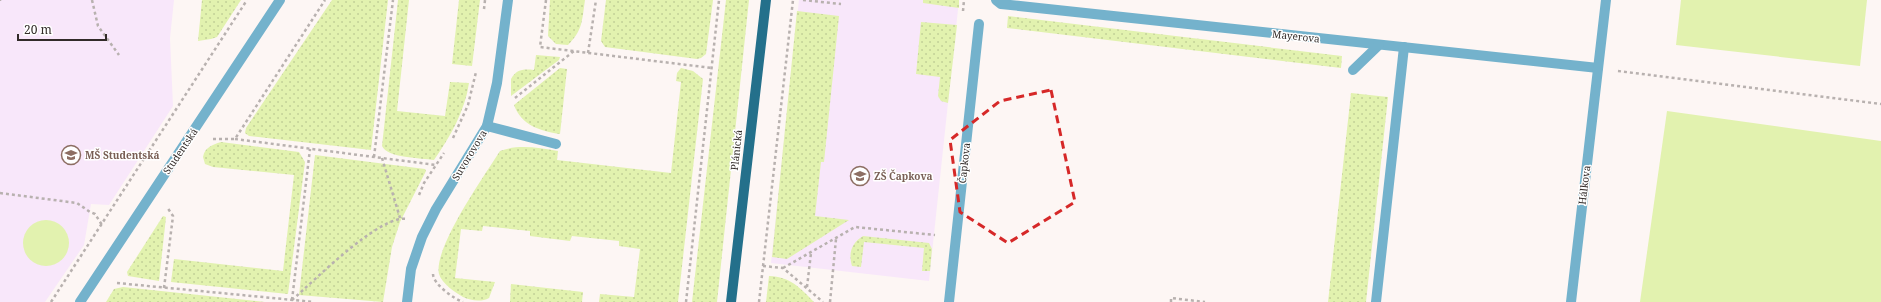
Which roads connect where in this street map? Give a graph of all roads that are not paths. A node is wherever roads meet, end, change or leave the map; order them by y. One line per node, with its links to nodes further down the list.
1 (280, 0): 13 (street, Studentská)
2 (508, 0): 11 (street, Suvorovova)
3 (766, 0): 15 (main road, Plánická)
4 (996, 0): 7 (street, Mayerova)
5 (1606, 0): 9 (street, Hálkova)
6 (979, 24): 16 (street, Čapkova)
7 (1379, 45): 8 (street, Mayerova); 10 (street)
8 (1404, 47): 9 (street, Mayerova); 17 (street)
9 (1598, 68): 18 (street, Hálkova)
10 (1353, 70)
11 (487, 126): 12 (street); 14 (street, Suvorovova)
12 (556, 144)
13 (80, 302)
14 (408, 302)
15 (731, 302)
16 (949, 302)
17 (1376, 302)
18 (1571, 302)

